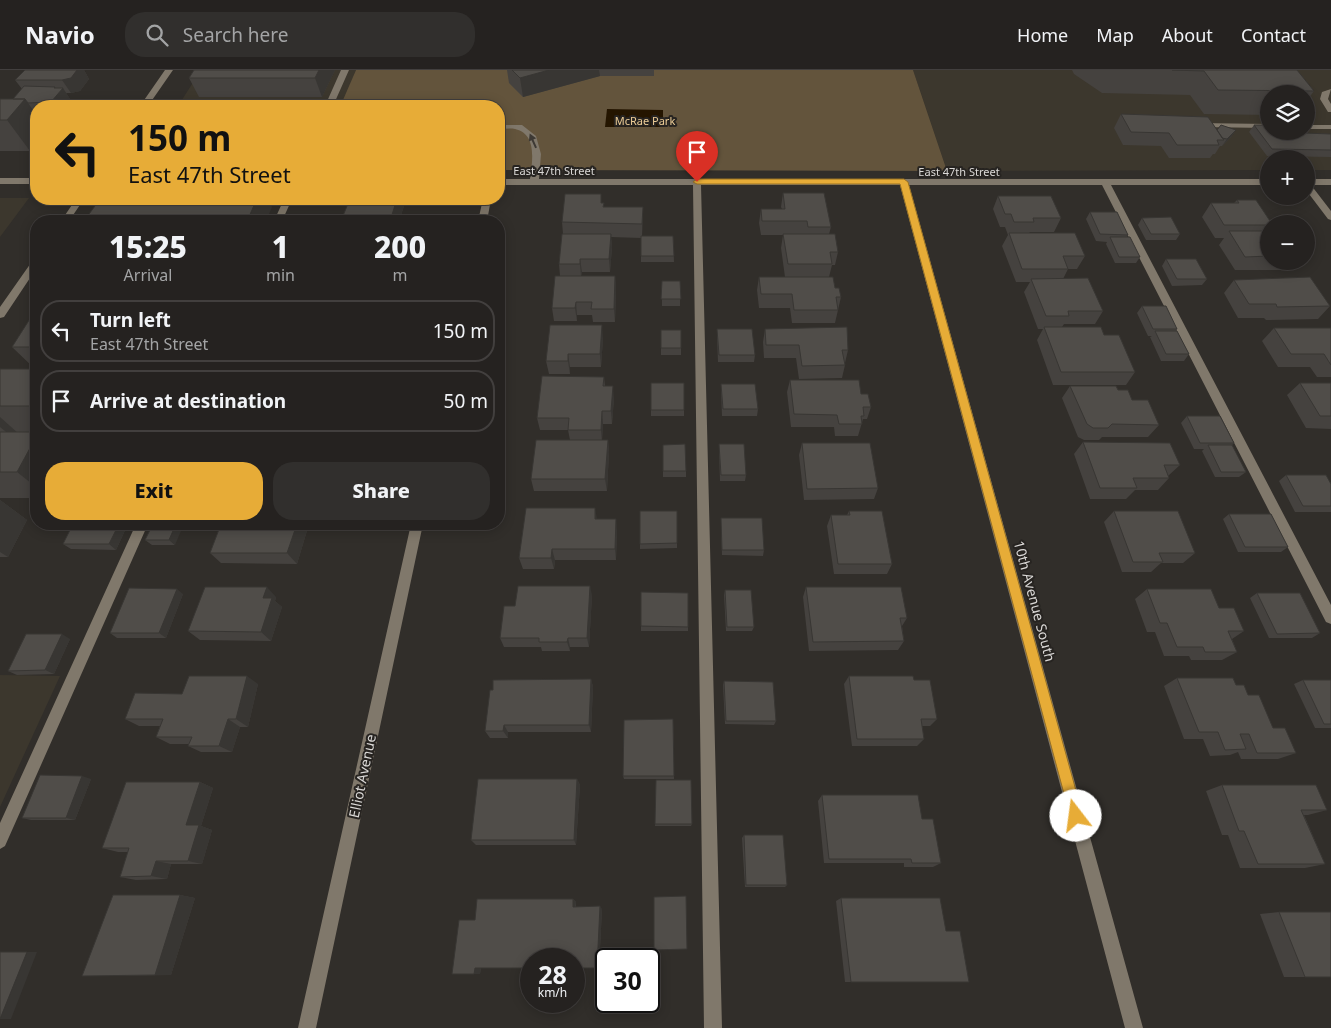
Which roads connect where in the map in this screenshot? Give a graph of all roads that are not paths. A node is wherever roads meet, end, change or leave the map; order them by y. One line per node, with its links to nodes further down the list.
1 (169, 70): 4 (street)
2 (345, 70): 5 (street)
3 (1331, 91): 6 (street)
4 (148, 100)
5 (332, 100)
6 (1331, 110)
7 (1190, 125): 8 (street)
8 (1260, 126)
9 (505, 127): 15 (street, one-way to 9)
10 (1315, 127): 11 (street)
11 (1331, 127)
12 (0, 181): 13 (street)
13 (30, 181)
14 (505, 182): 15 (street, East 47th Street)
15 (534, 182): 16 (street, East 47th Street)
16 (697, 182): 17 (street, East 47th Street); 31 (street)
17 (904, 182): 18 (street, East 47th Street); 32 (street, 10th Avenue South)
18 (1105, 182): 19 (street, East 47th Street); 28 (street)
19 (1260, 182)
20 (1331, 182): 21 (street)
21 (1315, 183)
22 (1315, 195): 23 (street)
23 (1331, 217)
24 (30, 271): 25 (street)
25 (0, 315)
26 (139, 530): 29 (street)
27 (415, 530): 30 (street, Elliot Avenue)
28 (1331, 618)
29 (0, 840)
30 (307, 1028)
31 (714, 1028)
32 (1134, 1028)

